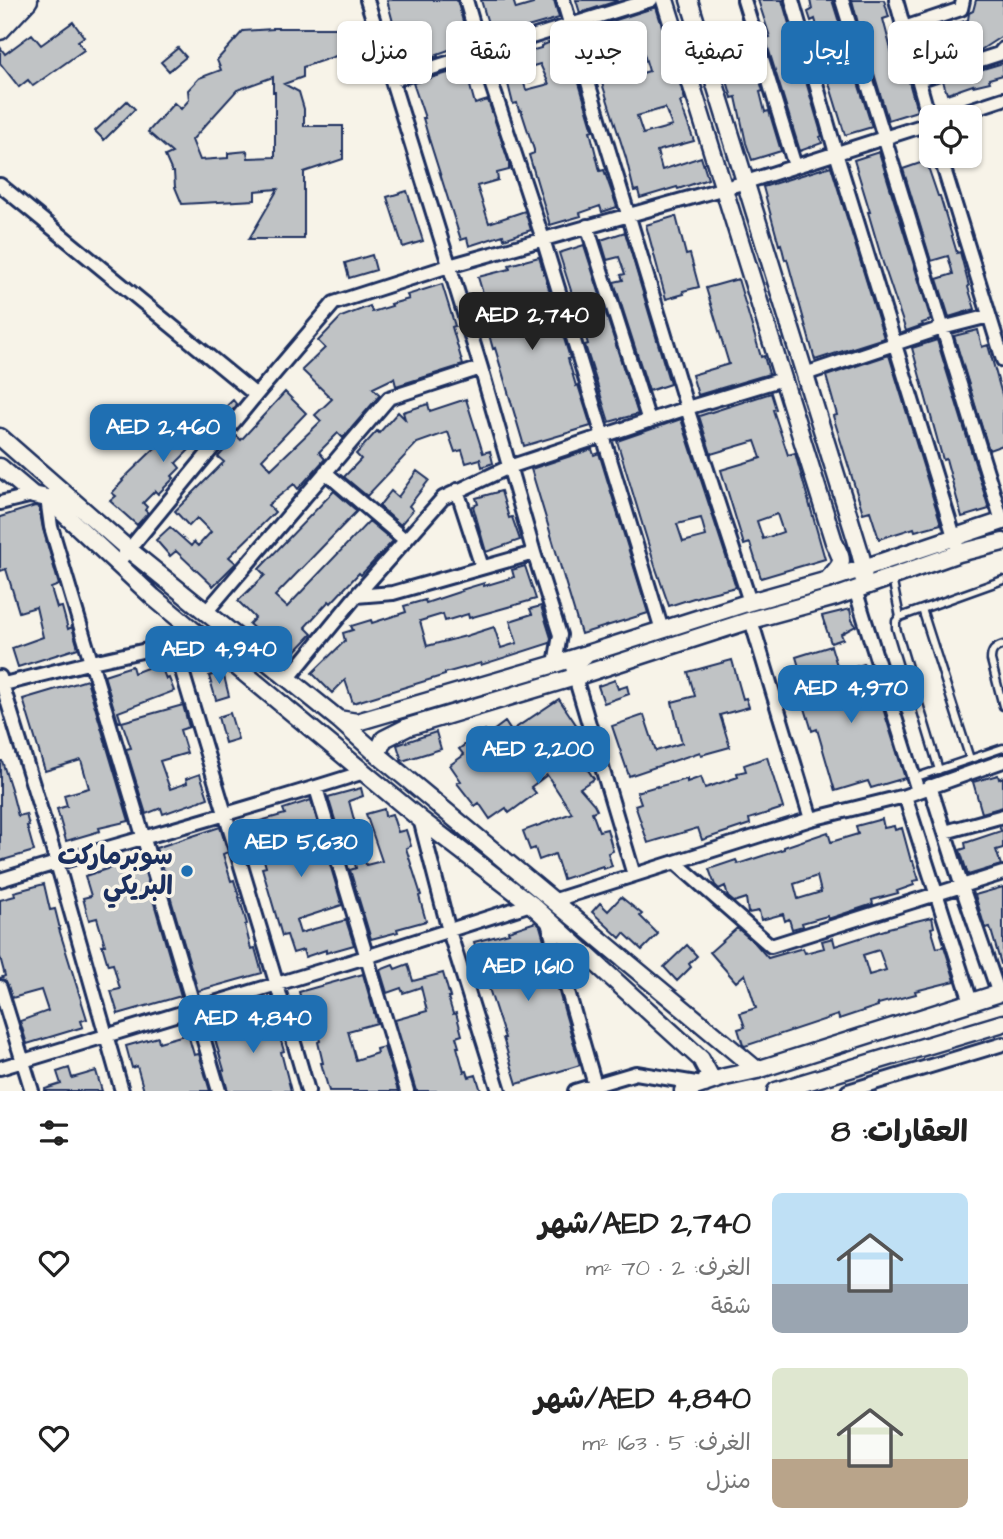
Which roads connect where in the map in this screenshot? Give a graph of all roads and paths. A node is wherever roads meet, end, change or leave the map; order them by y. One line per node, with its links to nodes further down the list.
1 (8, 0): 14 (highway)
2 (29, 0): 21 (main road)
3 (367, 0): 15 (street)
4 (466, 0): 16 (street)
5 (563, 0): 17 (street)
6 (651, 0): 18 (street)
7 (665, 0): 38 (street)
8 (689, 0): 36 (street)
9 (744, 0): 34 (street)
10 (792, 0): 33 (street)
11 (842, 0): 32 (street)
12 (896, 0): 19 (street)
13 (963, 0): 20 (street)
14 (0, 9)
15 (374, 21)
16 (472, 21)
17 (569, 21)
18 (580, 21)
19 (902, 21)
20 (925, 21)
21 (0, 30)
22 (1003, 50): 23 (street)
23 (983, 59)
24 (394, 84): 42 (street)
25 (492, 84): 41 (street)
26 (589, 84): 39 (street)
27 (919, 84): 29 (street)
28 (1003, 99): 30 (street)
29 (925, 105)
30 (982, 106)
31 (919, 127): 32 (street)
32 (884, 137): 33 (street); 45 (street)
33 (836, 153): 34 (street); 46 (street)
34 (795, 166): 36 (street)
35 (944, 168): 43 (street)
36 (747, 182): 38 (street); 49 (street)
37 (0, 185): 51 (street)
38 (723, 189): 39 (street); 44 (street)
39 (629, 215): 40 (street); 52 (street)
40 (587, 226): 41 (street); 53 (street)
41 (543, 239): 42 (street); 54 (street)
42 (449, 266): 48 (street); 51 (street)
43 (989, 316): 45 (street); 47 (street)
44 (766, 324): 49 (street); 50 (street)
45 (942, 328): 46 (street); 62 (street)
46 (896, 344): 49 (street); 67 (street)
47 (1003, 360)
48 (481, 368): 57 (street); 58 (street)
49 (805, 374): 63 (street)
50 (783, 380): 52 (street); 65 (street)
51 (256, 395): 68 (street)
52 (687, 408): 53 (street); 79 (street)
53 (649, 421): 54 (street)
54 (603, 436): 57 (street); 85 (street)
55 (0, 437): 68 (street)
56 (0, 467): 60 (street)
57 (509, 467): 59 (street); 69 (street)
58 (325, 472): 64 (street); 81 (street)
59 (457, 490): 64 (street); 71 (street)
60 (40, 496): 61 (street); 70 (street); 89 (street)
61 (0, 503)
62 (1002, 521): 67 (street)
63 (854, 535): 65 (street); 72 (street)
64 (405, 540): 77 (street)
65 (834, 542): 74 (street)
66 (1003, 542): 67 (street)
67 (957, 545): 72 (street); 73 (street)
68 (128, 549): 70 (street); 81 (street)
69 (534, 553): 71 (street); 90 (street)
70 (117, 564): 84 (street)
71 (482, 567): 77 (street)
72 (864, 568): 74 (street); 78 (street)
73 (892, 576): 76 (street); 82 (lane)
74 (828, 580): 79 (street)
75 (1003, 580): 80 (lane)
76 (855, 589): 78 (street); 104 (street)
77 (356, 596): 92 (street)
78 (835, 597): 83 (street)
79 (750, 602): 85 (street)
80 (922, 609): 82 (lane); 100 (lane)
81 (207, 611): 92 (street)
82 (900, 617): 102 (lane)
83 (751, 620): 91 (street); 111 (street)
84 (187, 626): 86 (street); 103 (street)
85 (662, 630): 88 (street)
86 (174, 644): 89 (street); 108 (street)
87 (1003, 645): 94 (lane)
88 (597, 650): 90 (street); 91 (street)
89 (92, 662): 93 (street); 113 (street)
90 (555, 664): 95 (street)
91 (575, 677): 97 (street); 117 (street)
92 (288, 679): 96 (street)
93 (1, 682): 115 (street)
94 (1003, 706)
95 (384, 713): 96 (street); 97 (street)
96 (338, 719): 99 (street)
97 (397, 733): 99 (street)
98 (1003, 748): 100 (lane)
99 (377, 754): 121 (street)
100 (970, 759): 102 (lane)
101 (1003, 761): 106 (street)
102 (939, 769): 104 (lane)
103 (364, 772): 105 (street); 110 (street)
104 (914, 778): 106 (street)
105 (316, 788): 108 (street); 125 (street)
106 (924, 789): 107 (street); 112 (street)
107 (905, 796): 111 (street); 120 (street)
108 (225, 816): 113 (street); 126 (street)
109 (1003, 816): 112 (street)
110 (420, 819): 122 (street); 124 (street)
111 (811, 819): 114 (street)
112 (945, 832): 119 (street)
113 (143, 838): 115 (street); 130 (street)
114 (675, 862): 117 (street); 120 (street)
115 (57, 863): 118 (street); 132 (street)
116 (1003, 873): 119 (street)
117 (634, 875): 121 (street)
118 (0, 880)
119 (962, 887): 120 (street); 128 (street)
120 (936, 894): 129 (street)
121 (552, 901): 133 (street)
122 (531, 904): 123 (street); 124 (street)
123 (547, 919): 135 (street); 140 (street)
124 (449, 931): 125 (street); 146 (street)
125 (366, 957): 126 (street); 145 (street)
126 (277, 984): 130 (street); 144 (street)
127 (0, 987): 136 (street)
128 (1001, 993): 129 (street)
129 (971, 1002): 138 (street)
130 (194, 1008): 132 (street); 143 (street)
131 (1003, 1023): 149 (street)
132 (105, 1036): 136 (street); 142 (street)
133 (721, 1041): 135 (street); 138 (street)
134 (1003, 1044): 150 (street)
135 (701, 1059): 139 (street)
136 (23, 1060): 137 (street); 141 (street)
137 (0, 1068)
138 (757, 1070): 139 (street)
139 (705, 1084): 140 (street); 148 (street)
140 (595, 1085): 147 (street)
141 (32, 1091)
142 (122, 1091)
143 (219, 1091)
144 (308, 1091)
145 (407, 1091)
146 (499, 1091)
147 (575, 1091)
148 (683, 1091)
149 (776, 1091)
150 (848, 1091)

